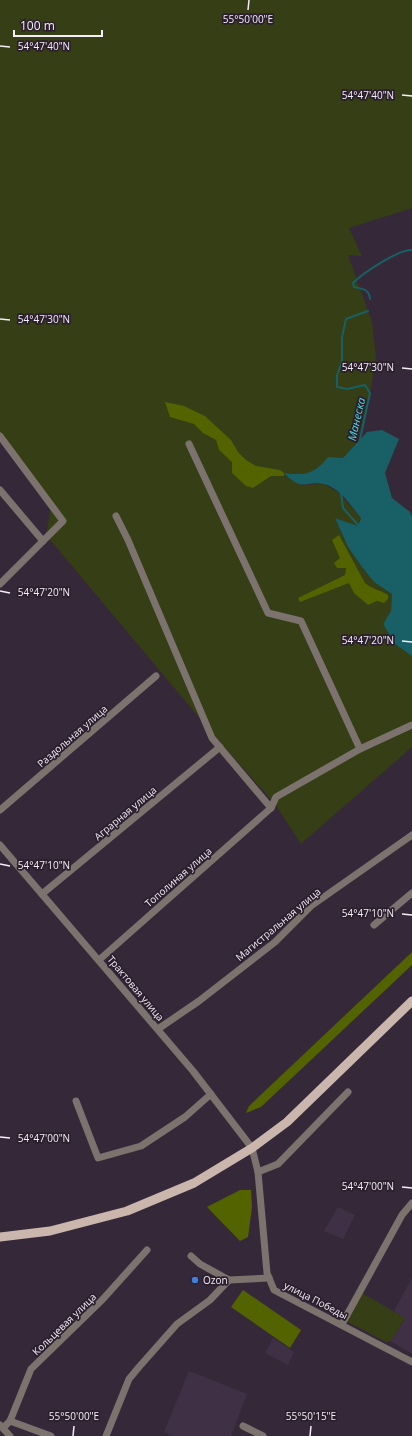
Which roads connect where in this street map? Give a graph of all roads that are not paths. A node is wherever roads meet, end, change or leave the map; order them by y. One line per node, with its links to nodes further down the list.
1 (0, 436): 5 (street)
2 (189, 444): 10 (street)
3 (0, 490): 5 (street)
4 (116, 516): 9 (street)
5 (43, 540): 6 (street)
6 (0, 584)
7 (156, 676): 12 (street, Раздольная улица)
8 (412, 725): 10 (street, Тополиная улица)
9 (220, 747): 11 (street); 16 (street, Аграрная улица)
10 (360, 749): 11 (street, Тополиная улица)
11 (271, 808): 18 (street, Тополиная улица)
12 (0, 810)
13 (412, 835): 20 (street, Магистральная улица)
14 (0, 845): 16 (street, Трактовая улица)
15 (412, 893): 17 (street)
16 (42, 894): 18 (street, Трактовая улица)
17 (374, 925)
18 (98, 960): 20 (street, Трактовая улица)
19 (412, 1000): 24 (main road)
20 (158, 1029): 22 (street, Трактовая улица)
21 (348, 1092): 25 (street)
22 (211, 1094): 23 (street); 24 (street, Трактовая улица)
23 (76, 1101)
24 (252, 1148): 25 (street, улица Победы); 27 (main road)
25 (258, 1172): 30 (street, улица Победы)
26 (412, 1203): 32 (street)
27 (0, 1237)
28 (147, 1250): 34 (street, Кольцевая улица)
29 (191, 1256): 31 (street)
30 (269, 1278): 31 (street); 32 (street, улица Победы)
31 (229, 1280): 39 (street)
32 (342, 1324): 33 (street, улица Победы)
33 (412, 1362)
34 (10, 1421): 36 (street); 38 (street)
35 (243, 1426): 40 (street)
36 (2, 1427): 37 (street)
37 (10, 1436)
38 (51, 1436)
39 (106, 1436)
40 (263, 1436)

